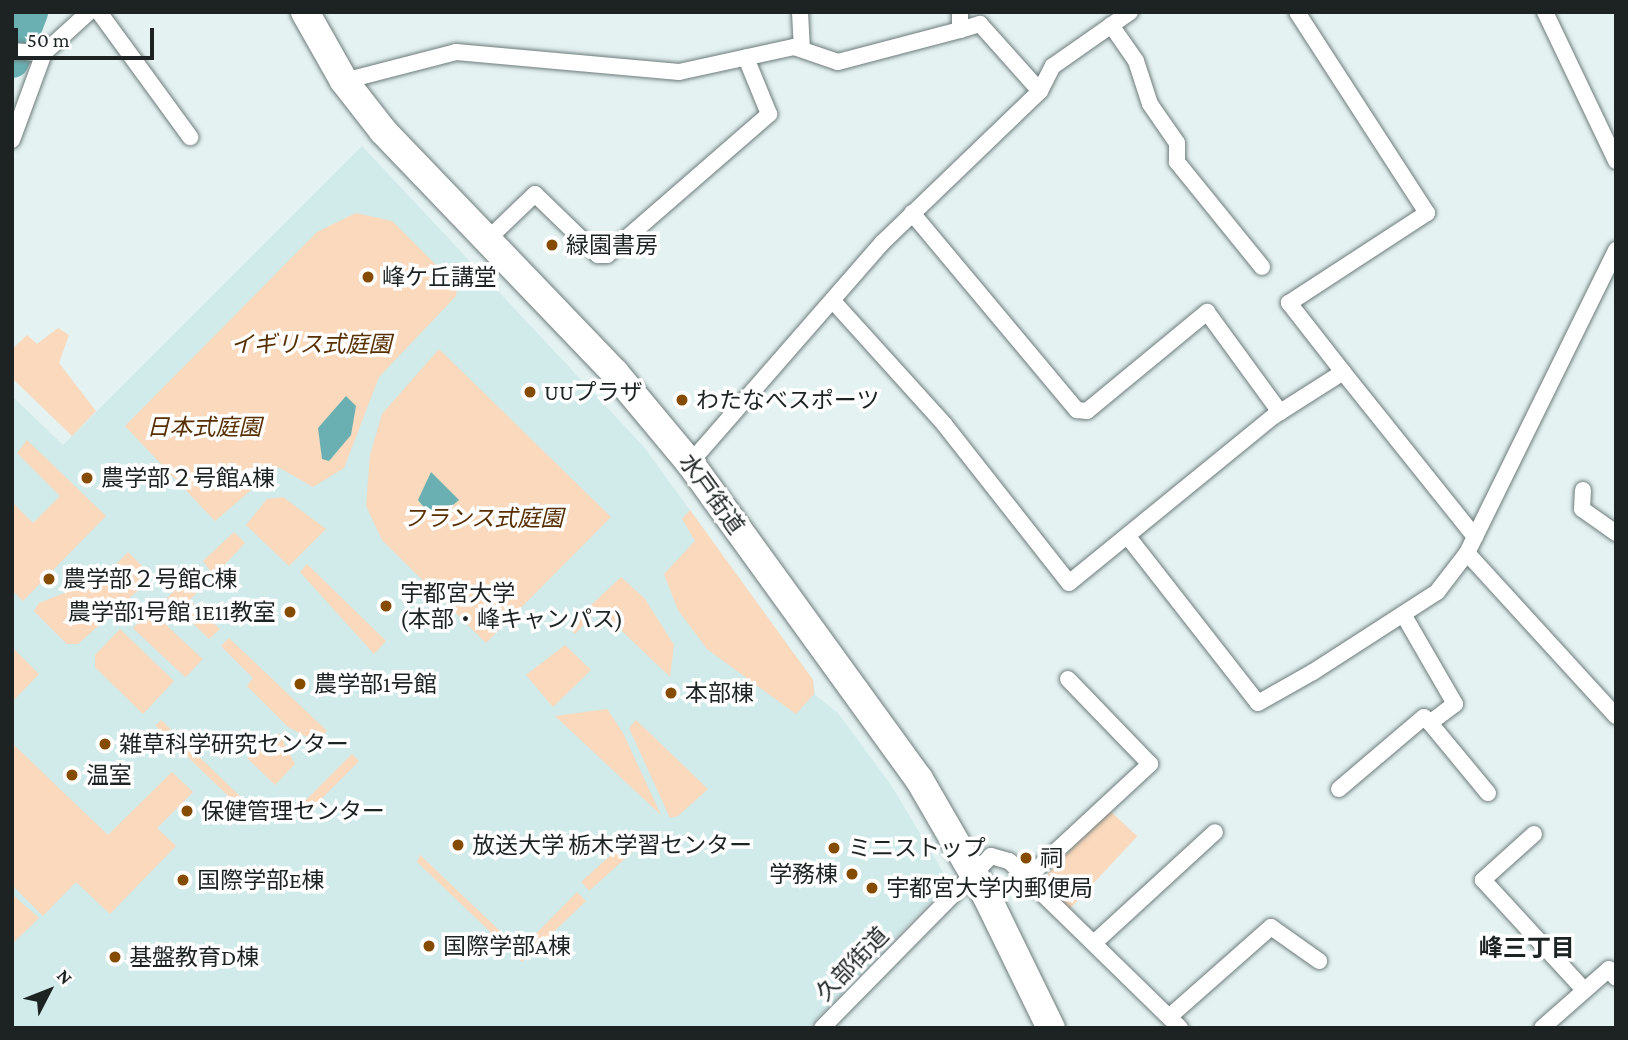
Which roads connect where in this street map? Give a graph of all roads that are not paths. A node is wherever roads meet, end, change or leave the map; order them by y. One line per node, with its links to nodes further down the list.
1 (89, 12): 9 (street)
2 (99, 12): 18 (street)
3 (305, 12): 16 (highway, 水戸街道)
4 (800, 12): 12 (street)
5 (960, 12): 11 (street)
6 (1130, 12): 10 (street)
7 (1297, 12): 26 (street)
8 (1545, 12): 20 (street)
9 (77, 20): 14 (street)
10 (1111, 25): 17 (street); 24 (street)
11 (960, 30): 12 (street); 17 (street)
12 (802, 49): 15 (street)
13 (12, 51): 14 (street)
14 (44, 53): 19 (street)
15 (746, 58): 16 (street); 22 (street)
16 (344, 81): 22 (highway, 水戸街道)
17 (1040, 90): 21 (street)
18 (190, 137)
19 (12, 140)
20 (1616, 161)
21 (912, 213): 25 (street); 27 (street)
22 (488, 239): 28 (highway, 水戸街道)
23 (1616, 250): 31 (street)
24 (1262, 267)
25 (832, 300): 28 (street); 32 (street)
26 (1343, 372): 27 (street); 31 (street)
27 (1280, 412): 32 (street)
28 (690, 463): 42 (highway, 水戸街道)
29 (1583, 490): 30 (street)
30 (1616, 533)
31 (1475, 537): 33 (street)
32 (1129, 538): 34 (street)
33 (1467, 553): 34 (street); 36 (street)
34 (1403, 614): 37 (street)
35 (1068, 679): 43 (street)
36 (1616, 716)
37 (1430, 723): 38 (street); 39 (street)
38 (1339, 789)
39 (1488, 793)
40 (1215, 832): 44 (street)
41 (1534, 834): 47 (street)
42 (973, 870): 43 (street); 49 (street, 久部街道); 50 (highway, 水戸街道)
43 (1027, 878): 44 (street)
44 (1094, 943): 48 (street)
45 (1319, 961): 48 (street)
46 (1616, 978): 47 (street)
47 (1584, 990): 51 (street)
48 (1175, 1022)
49 (822, 1028)
50 (1051, 1028)
51 (1542, 1028)

